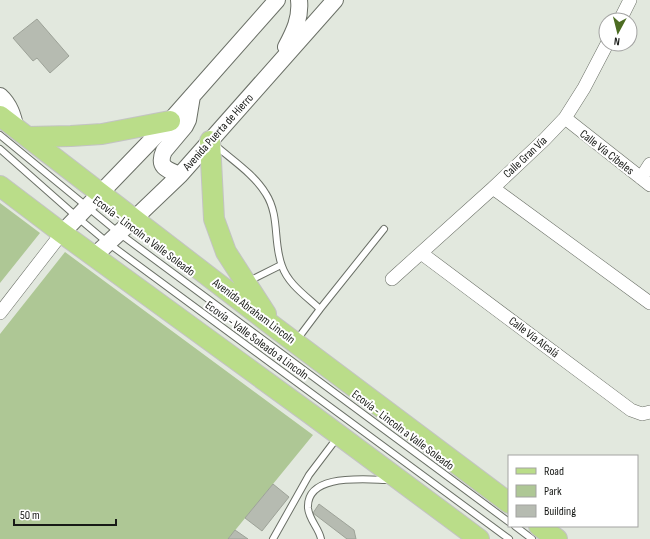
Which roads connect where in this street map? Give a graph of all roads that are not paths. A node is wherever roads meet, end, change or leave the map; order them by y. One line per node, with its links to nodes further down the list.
1 (277, 0): 9 (street)
2 (299, 0): 7 (street)
3 (335, 0): 7 (street, Avenida Puerta de Hierro)
4 (630, 0): 5 (street)
5 (624, 12)
6 (603, 52): 11 (street, Calle Gran Vía)
7 (272, 71): 14 (street, Avenida Puerta de Hierro)
8 (0, 96): 13 (street)
9 (192, 96): 12 (street); 17 (street)
10 (0, 116): 13 (main road, Avenida Abraham Lincoln)
11 (565, 118): 18 (street, Calle Vía Cibeles); 20 (street, Calle Gran Vía)
12 (170, 121): 13 (main road); 21 (street)
13 (15, 133): 21 (main road, Avenida Abraham Lincoln); 21 (lane, Ecovía - Lincoln a Valle Soleado)
14 (210, 141): 17 (street, Avenida Puerta de Hierro); 27 (lane); 29 (main road)
15 (0, 149): 21 (lane, Ecovía - Valle Soleado a Lincoln)
16 (650, 164): 18 (street)
17 (180, 175): 22 (street, Avenida Puerta de Hierro)
18 (645, 182)
19 (0, 186): 24 (main road)
20 (493, 188): 26 (street, Calle Gran Vía); 30 (street)
21 (88, 206): 22 (main road, Avenida Abraham Lincoln); 24 (street); 25 (lane, Ecovía - Lincoln a Valle Soleado); 25 (lane, Ecovía - Valle Soleado a Lincoln)
22 (134, 220): 25 (street, Avenida Puerta de Hierro); 33 (main road, Avenida Abraham Lincoln)
23 (384, 229): 31 (lane)
24 (62, 234): 25 (main road); 32 (street)
25 (107, 244): 36 (main road); 39 (lane, Ecovía - Lincoln a Valle Soleado); 45 (lane, Ecovía - Valle Soleado a Lincoln)
26 (421, 253): 28 (street, Calle Gran Vía); 35 (street, Calle Vía Alcalá)
27 (281, 265): 29 (lane); 31 (lane)
28 (392, 279)
29 (246, 283): 33 (main road)
30 (650, 303)
31 (320, 309): 34 (lane)
32 (0, 313)
33 (273, 326): 34 (main road, Avenida Abraham Lincoln)
34 (295, 342): 38 (main road, Avenida Abraham Lincoln)
35 (650, 412)
36 (339, 435): 37 (main road); 42 (lane)
37 (400, 480): 43 (lane); 44 (main road)
38 (508, 502)
39 (508, 521)
40 (516, 527): 46 (lane)
41 (540, 527): 47 (main road)
42 (274, 538)
43 (320, 539)
44 (479, 539)
45 (509, 539)
46 (532, 539)
47 (557, 539)

